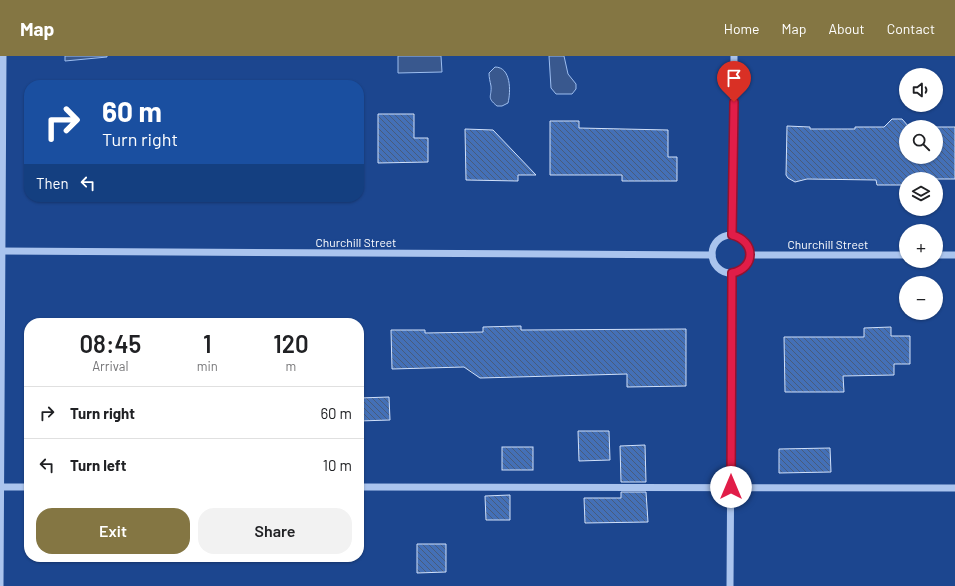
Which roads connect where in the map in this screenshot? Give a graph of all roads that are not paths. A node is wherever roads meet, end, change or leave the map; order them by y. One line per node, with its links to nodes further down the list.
1 (3, 56): 4 (street)
2 (734, 56): 3 (street)
3 (732, 235): 5 (street); 6 (street)
4 (1, 251): 5 (street, Churchill Street); 11 (street)
5 (712, 255): 10 (street)
6 (750, 255): 7 (street, Churchill Street); 10 (street)
7 (899, 255)
8 (943, 255): 9 (street)
9 (955, 255)
10 (732, 273): 14 (street)
11 (1, 487): 12 (street); 16 (street)
12 (24, 487)
13 (364, 487): 14 (street)
14 (731, 487): 15 (street); 17 (street)
15 (955, 488)
16 (0, 586)
17 (730, 586)

